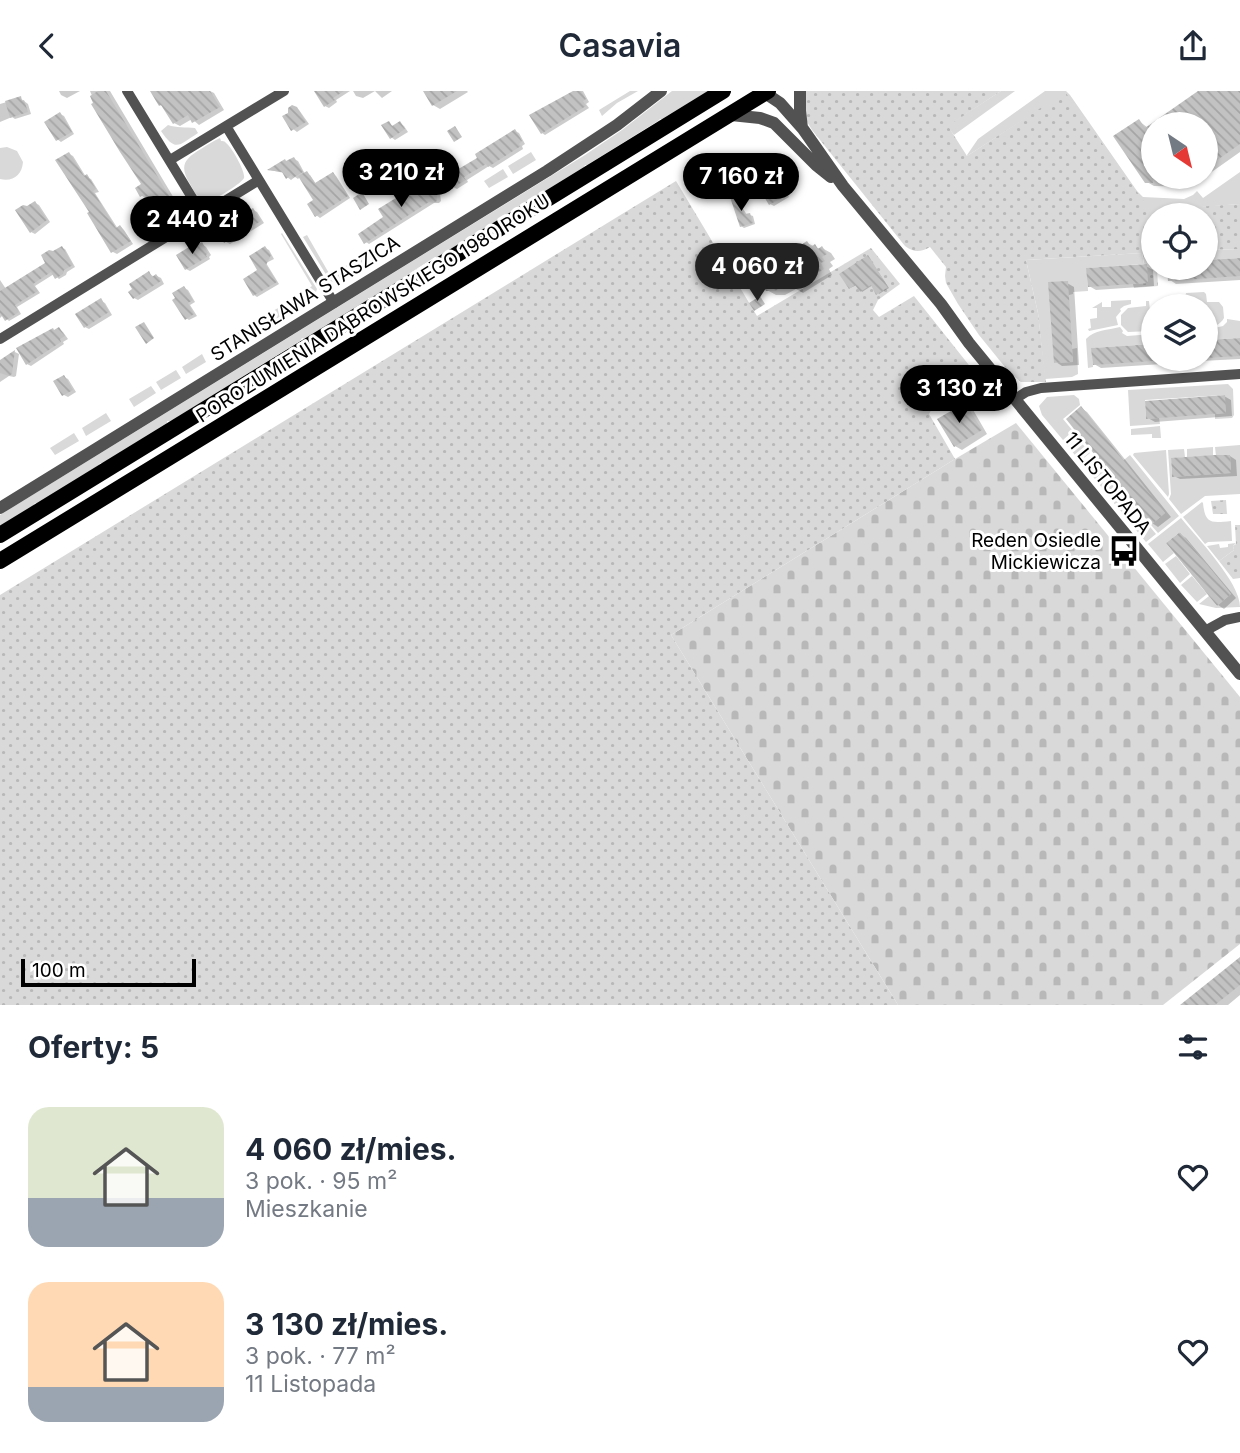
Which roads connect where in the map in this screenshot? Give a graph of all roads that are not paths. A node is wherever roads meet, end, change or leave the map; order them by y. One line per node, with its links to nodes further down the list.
1 (127, 91): 11 (street)
2 (284, 91): 9 (street)
3 (662, 91): 15 (street, STANISŁAWA STASZICA)
4 (723, 91): 20 (main road, POROZUMIENIA DĄBROWSKIEGO 1980 ROKU)
5 (766, 91): 7 (main road, POROZUMIENIA DĄBROWSKIEGO 1980 ROKU); 8 (street); 10 (street, 11 LISTOPADA)
6 (800, 91): 10 (street)
7 (731, 115): 8 (street); 21 (main road, POROZUMIENIA DĄBROWSKIEGO 1980 ROKU)
8 (774, 123): 13 (street, 11 LISTOPADA)
9 (226, 126): 11 (street); 12 (street)
10 (803, 129): 13 (street, 11 LISTOPADA)
11 (170, 160): 14 (street)
12 (259, 180): 14 (street); 15 (street)
13 (843, 186): 18 (street, 11 LISTOPADA)
14 (202, 215): 16 (street)
15 (334, 303): 19 (street, STANISŁAWA STASZICA)
16 (0, 339)
17 (1240, 374): 18 (street)
18 (1015, 399): 23 (street, 11 LISTOPADA)
19 (0, 508)
20 (0, 535)
21 (0, 561)
22 (1240, 617): 23 (street)
23 (1205, 631): 24 (street, 11 LISTOPADA)
24 (1240, 674)

